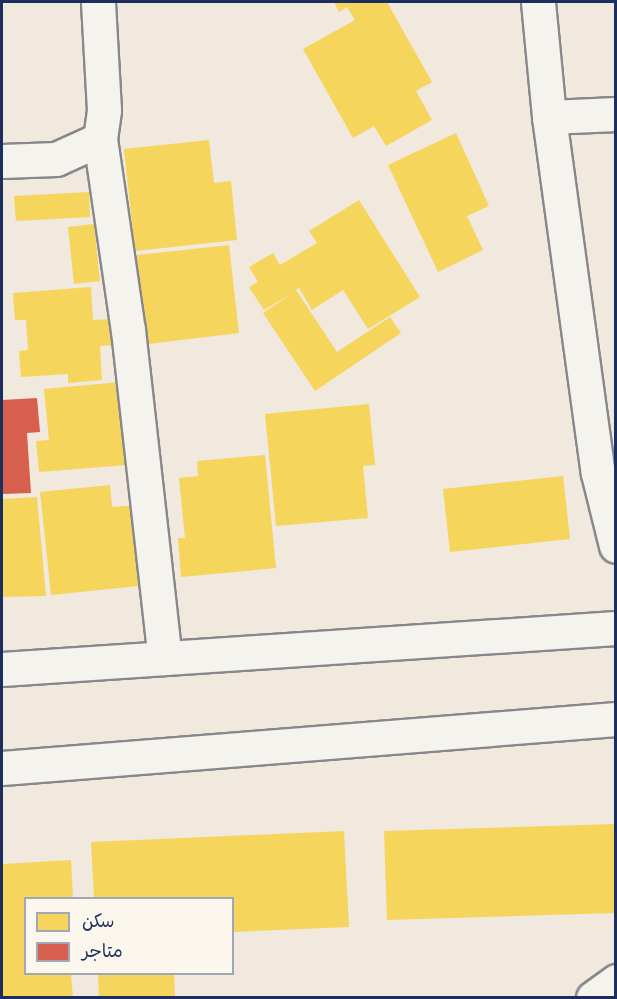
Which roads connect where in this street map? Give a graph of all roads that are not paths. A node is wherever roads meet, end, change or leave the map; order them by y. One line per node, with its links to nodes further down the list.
1 (98, 2): 5 (main road)
2 (538, 2): 4 (main road)
3 (615, 114): 4 (main road)
4 (549, 117): 7 (main road)
5 (100, 138): 6 (main road); 9 (main road)
6 (2, 161)
7 (615, 546)
8 (615, 628): 9 (main road)
9 (165, 658): 10 (main road)
10 (2, 669)
11 (615, 719): 12 (main road)
12 (2, 768)
13 (615, 981): 14 (main road)
14 (594, 998)

